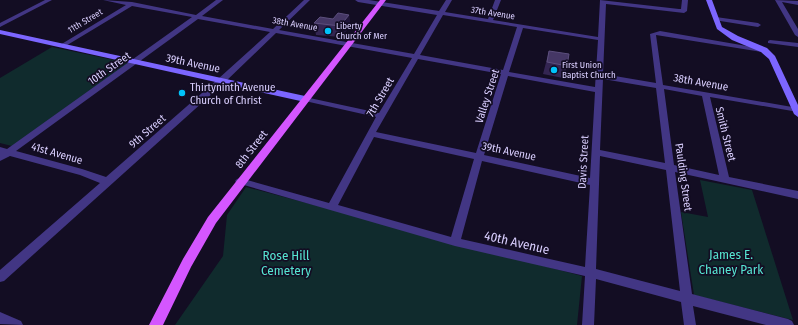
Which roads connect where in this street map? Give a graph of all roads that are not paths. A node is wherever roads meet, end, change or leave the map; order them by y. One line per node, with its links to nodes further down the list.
1 (49, 0): 20 (street)
2 (106, 0): 15 (street, 38th Avenue)
3 (138, 0): 15 (street, 11th Street)
4 (220, 0): 17 (street, 10th Street)
5 (307, 0): 23 (street, 9th Street)
6 (358, 0): 13 (street, 37th Avenue)
7 (449, 0): 16 (street, 7th Street)
8 (498, 0): 19 (street)
9 (685, 0): 12 (street)
10 (709, 0): 18 (street)
11 (778, 0): 14 (street); 25 (street)
12 (603, 1): 26 (street, Davis Street)
13 (382, 2): 16 (street, 37th Avenue); 28 (main road, 8th Street)
14 (798, 2)
15 (131, 5): 17 (street, 38th Avenue); 30 (street, 11th Street)
16 (441, 14): 19 (street, 37th Avenue); 32 (street, 7th Street)
17 (197, 17): 23 (street, 38th Avenue); 33 (street, 10th Street)
18 (716, 19): 21 (street); 31 (street)
19 (490, 22): 22 (street, 37th Avenue)
20 (0, 25)
21 (758, 25)
22 (520, 26): 26 (street, 37th Avenue); 34 (street, Valley Street)
23 (274, 31): 28 (street, 38th Avenue); 36 (street, 9th Street)
24 (0, 32): 30 (street, 39th Avenue)
25 (798, 35)
26 (601, 40): 35 (street, Davis Street)
27 (770, 42): 29 (street)
28 (349, 44): 32 (street, 38th Avenue); 40 (main road, 8th Street)
29 (798, 45)
30 (62, 46): 33 (street, 39th Avenue)
31 (764, 50): 37 (street, Paulding Street); 41 (street)
32 (416, 56): 34 (street, 38th Avenue); 42 (street, 7th Street)
33 (136, 62): 36 (street, 39th Avenue); 44 (street, 10th Street)
34 (506, 73): 38 (street, 38th Avenue); 46 (street, Valley Street)
35 (600, 76): 37 (street, 38th Avenue); 38 (street, Davis Street)
36 (221, 81): 40 (street, 39th Avenue); 50 (street, 9th Street)
37 (659, 86): 39 (street, 38th Avenue); 48 (street, Paulding Street)
38 (598, 90): 45 (street, Davis Street)
39 (704, 94): 41 (street, 38th Avenue); 49 (street, Smith Street)
40 (305, 100): 42 (street, 39th Avenue); 51 (main road, 8th Street)
41 (797, 111)
42 (381, 116): 43 (street, 7th Street)
43 (372, 134): 46 (street, 39th Avenue); 54 (street, 7th Street)
44 (4, 151): 47 (street, 10th Street); 50 (street, 41st Avenue)
45 (596, 152): 48 (street); 52 (street, Davis Street)
46 (479, 157): 52 (street, 39th Avenue); 55 (street, Valley Street)
47 (0, 158)
48 (671, 168): 49 (street); 58 (street, Paulding Street)
49 (725, 180): 53 (street)
50 (106, 181): 57 (street, 9th Street)
51 (240, 181): 54 (street, 40th Avenue); 61 (main road, 8th Street)
52 (594, 182): 56 (street, Davis Street)
53 (798, 195)
54 (332, 207): 55 (street, 40th Avenue)
55 (455, 242): 56 (street, 40th Avenue)
56 (591, 273): 58 (street, 40th Avenue); 62 (street, Davis Street)
57 (0, 277)
58 (687, 299): 63 (street, Paulding Street); 64 (street, 40th Avenue)
59 (0, 318): 60 (street)
60 (17, 325)
61 (156, 325)
62 (588, 325)
63 (690, 325)
64 (788, 325)

